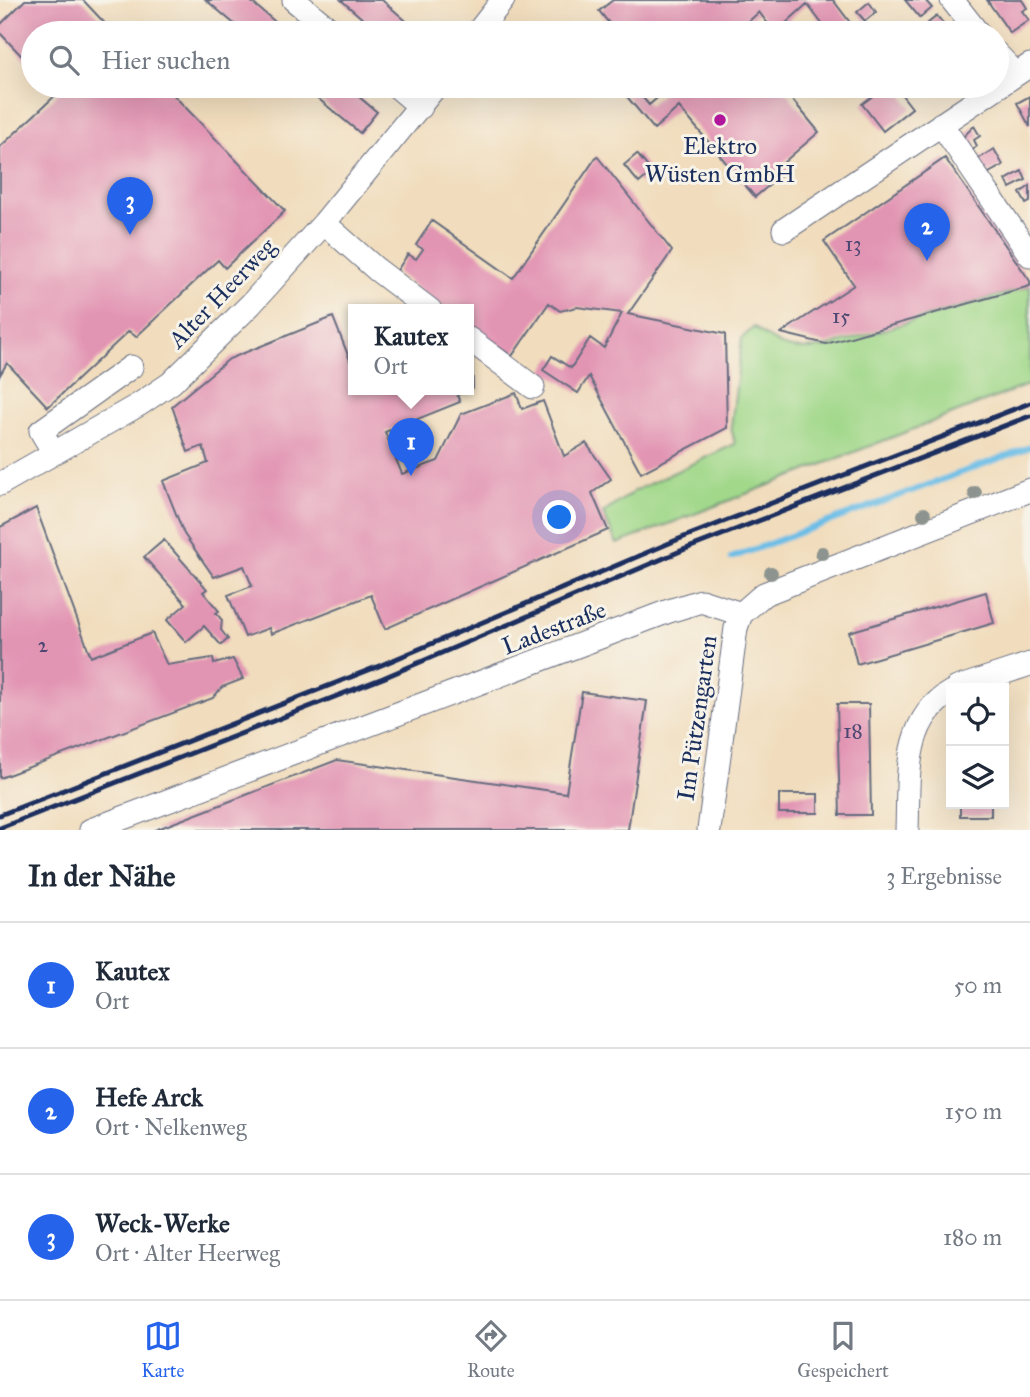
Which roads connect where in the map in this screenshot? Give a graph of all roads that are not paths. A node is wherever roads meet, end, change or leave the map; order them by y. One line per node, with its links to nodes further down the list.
1 (295, 0): 4 (street)
2 (503, 0): 5 (street)
3 (952, 0): 6 (street)
4 (320, 21)
5 (486, 21)
6 (969, 21)
7 (410, 98): 10 (street)
8 (427, 98): 10 (street, Alter Heerweg)
9 (980, 98): 11 (street)
10 (421, 107): 12 (street, Alter Heerweg)
11 (941, 124): 13 (street); 14 (street)
12 (324, 223): 15 (street); 19 (street, Alter Heerweg)
13 (785, 230)
14 (1030, 255)
15 (422, 304)
16 (474, 343): 18 (street)
17 (131, 368): 19 (street)
18 (533, 387)
19 (54, 453): 20 (street, Alter Heerweg)
20 (0, 484)
21 (1030, 490): 22 (street)
22 (741, 614): 26 (street, Ladestraße); 27 (street, Im Pützengarten)
23 (1030, 664): 24 (street)
24 (972, 683)
25 (946, 695): 28 (street)
26 (91, 830)
27 (709, 830)
28 (907, 830)

